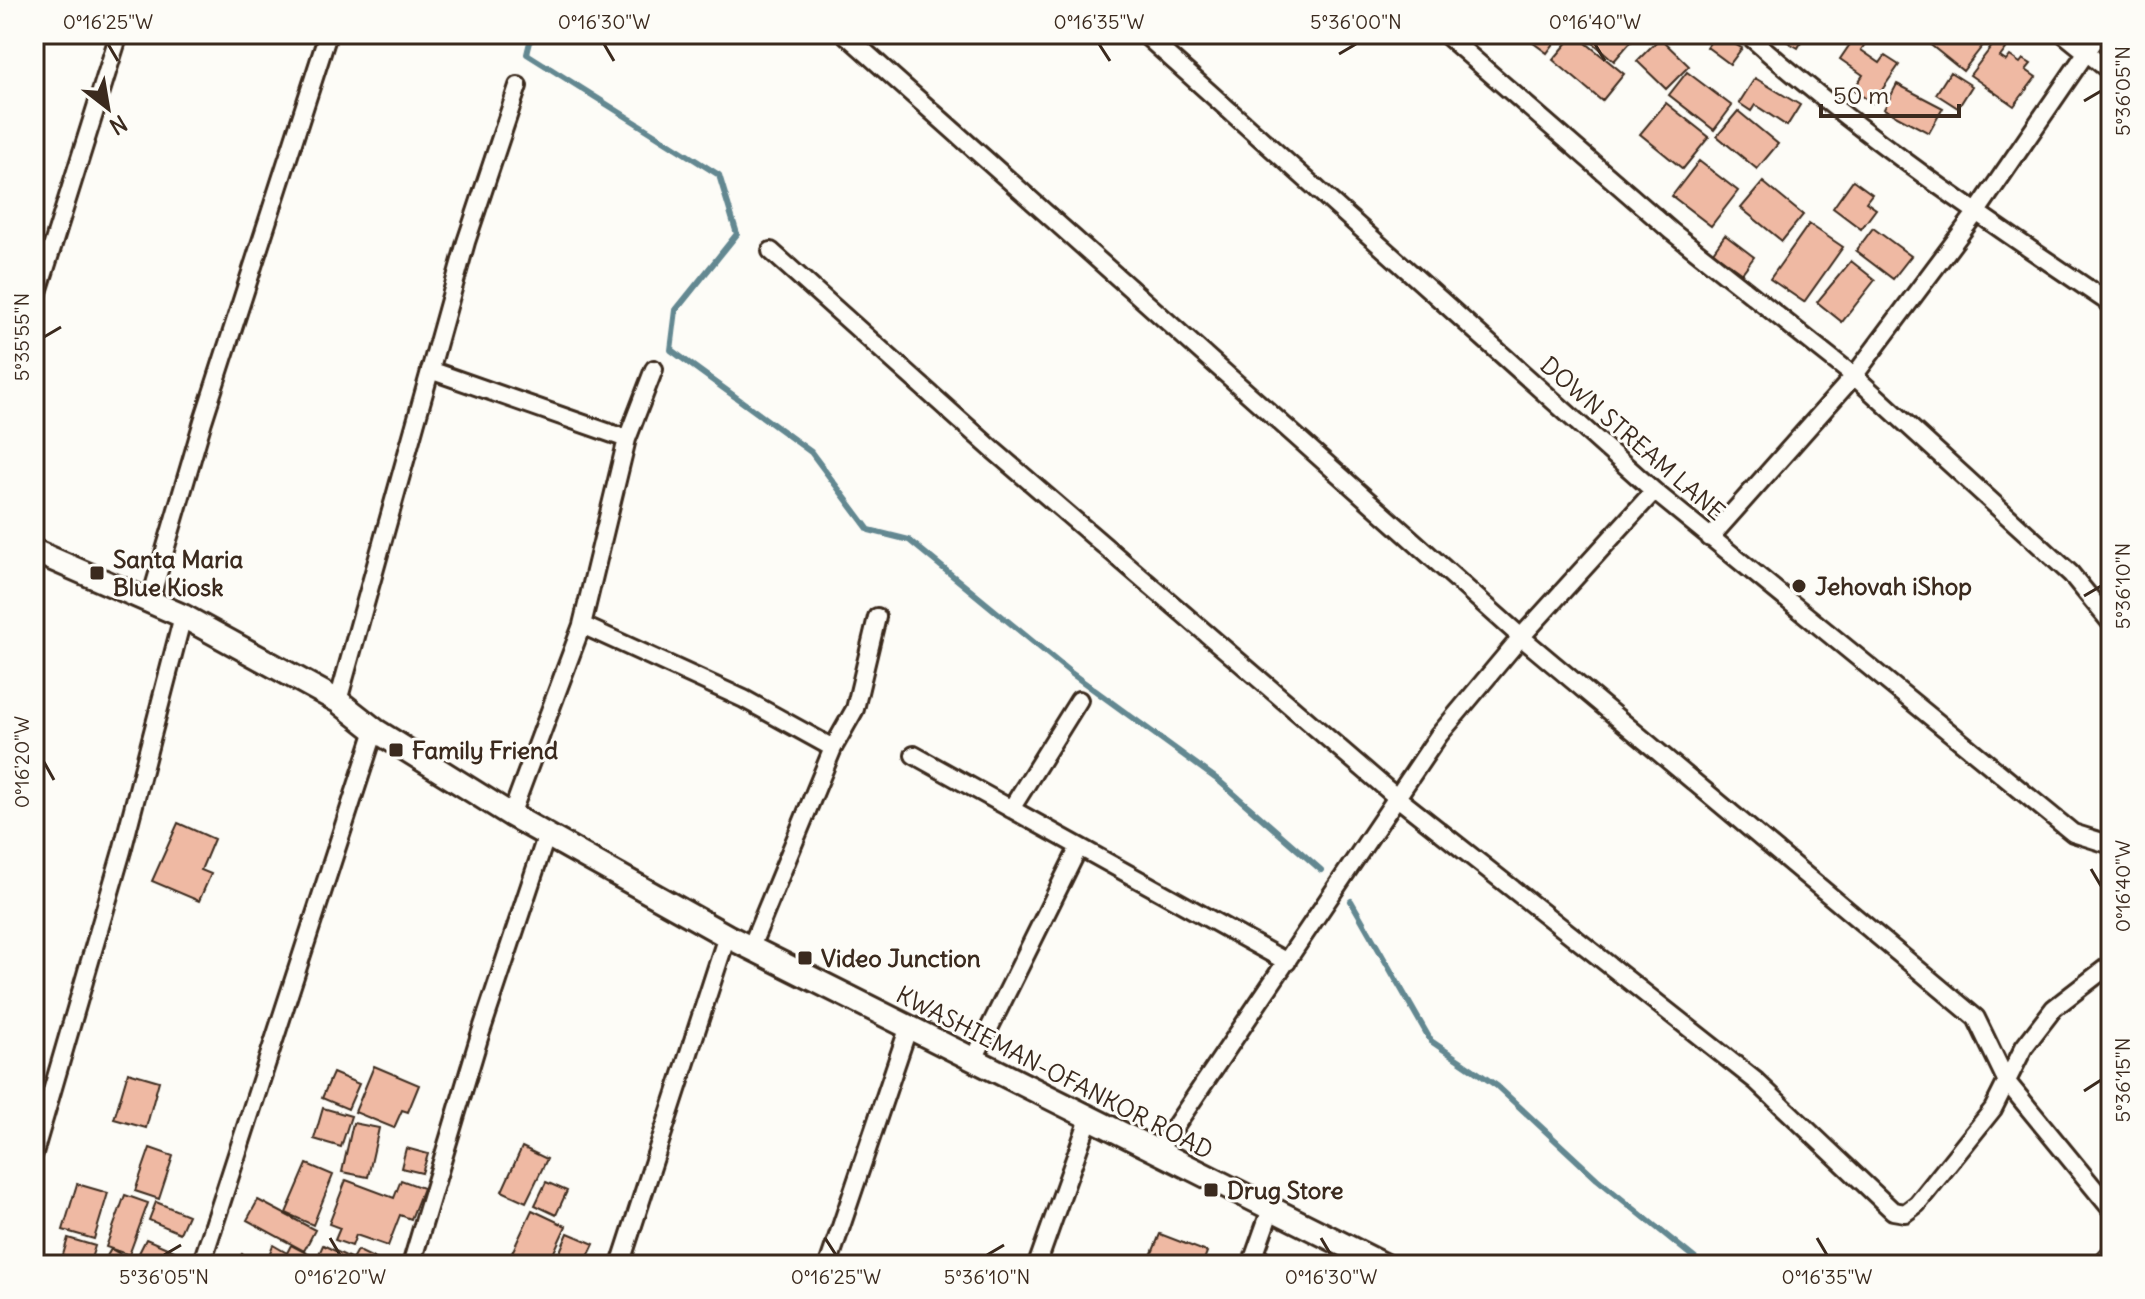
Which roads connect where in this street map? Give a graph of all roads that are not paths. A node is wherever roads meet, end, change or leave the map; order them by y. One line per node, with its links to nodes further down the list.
1 (119, 34): 15 (street)
2 (328, 34): 23 (street)
3 (845, 34): 28 (street)
4 (1144, 34): 20 (street, DOWN STREAM LANE)
5 (1445, 34): 18 (street)
6 (1747, 34): 12 (street)
7 (2064, 34): 9 (street)
8 (2099, 34): 9 (street)
9 (2085, 53): 10 (street); 12 (street)
10 (2111, 72)
11 (518, 86): 17 (street)
12 (1976, 213): 14 (street); 18 (street)
13 (771, 251): 34 (street)
14 (2111, 304)
15 (34, 305)
16 (654, 369): 19 (street)
17 (430, 370): 19 (street); 30 (street)
18 (1854, 376): 21 (street); 26 (street)
19 (627, 439): 27 (street)
20 (1654, 491): 21 (street, DOWN STREAM LANE); 28 (street)
21 (1710, 538): 38 (street, DOWN STREAM LANE)
22 (34, 551): 23 (main road, KWASHIEMAN-OFANKOR ROAD)
23 (150, 601): 24 (main road, KWASHIEMAN-OFANKOR ROAD)
24 (183, 616): 30 (main road, KWASHIEMAN-OFANKOR ROAD); 48 (street)
25 (877, 617): 32 (street)
26 (2111, 623)
27 (582, 625): 32 (street); 36 (street)
28 (1521, 637): 34 (street); 46 (street)
29 (1079, 700): 35 (street)
30 (338, 701): 31 (main road, KWASHIEMAN-OFANKOR ROAD)
31 (375, 730): 36 (main road, KWASHIEMAN-OFANKOR ROAD); 53 (street)
32 (833, 748): 41 (street)
33 (914, 755): 35 (street)
34 (1395, 796): 42 (street); 46 (street)
35 (1011, 809): 39 (street)
36 (511, 815): 37 (main road, KWASHIEMAN-OFANKOR ROAD)
37 (547, 834): 40 (main road, KWASHIEMAN-OFANKOR ROAD); 54 (street)
38 (2111, 836)
39 (1079, 847): 42 (street); 45 (street)
40 (727, 936): 41 (main road, KWASHIEMAN-OFANKOR ROAD); 55 (street)
41 (751, 947): 44 (main road, KWASHIEMAN-OFANKOR ROAD)
42 (1287, 962): 49 (street)
43 (2111, 964): 46 (street)
44 (909, 1026): 45 (main road, KWASHIEMAN-OFANKOR ROAD); 56 (street)
45 (974, 1059): 47 (main road, KWASHIEMAN-OFANKOR ROAD)
46 (2007, 1082): 51 (street)
47 (1089, 1119): 49 (main road, KWASHIEMAN-OFANKOR ROAD); 57 (street)
48 (34, 1153)
49 (1157, 1153): 50 (main road, KWASHIEMAN-OFANKOR ROAD)
50 (1271, 1209): 58 (street); 59 (main road, KWASHIEMAN-OFANKOR ROAD)
51 (2111, 1209)
52 (2111, 1253): 60 (street)
53 (201, 1265)
54 (411, 1265)
55 (620, 1265)
56 (828, 1265)
57 (1037, 1265)
58 (1251, 1265)
59 (1384, 1265)
60 (2100, 1265)

